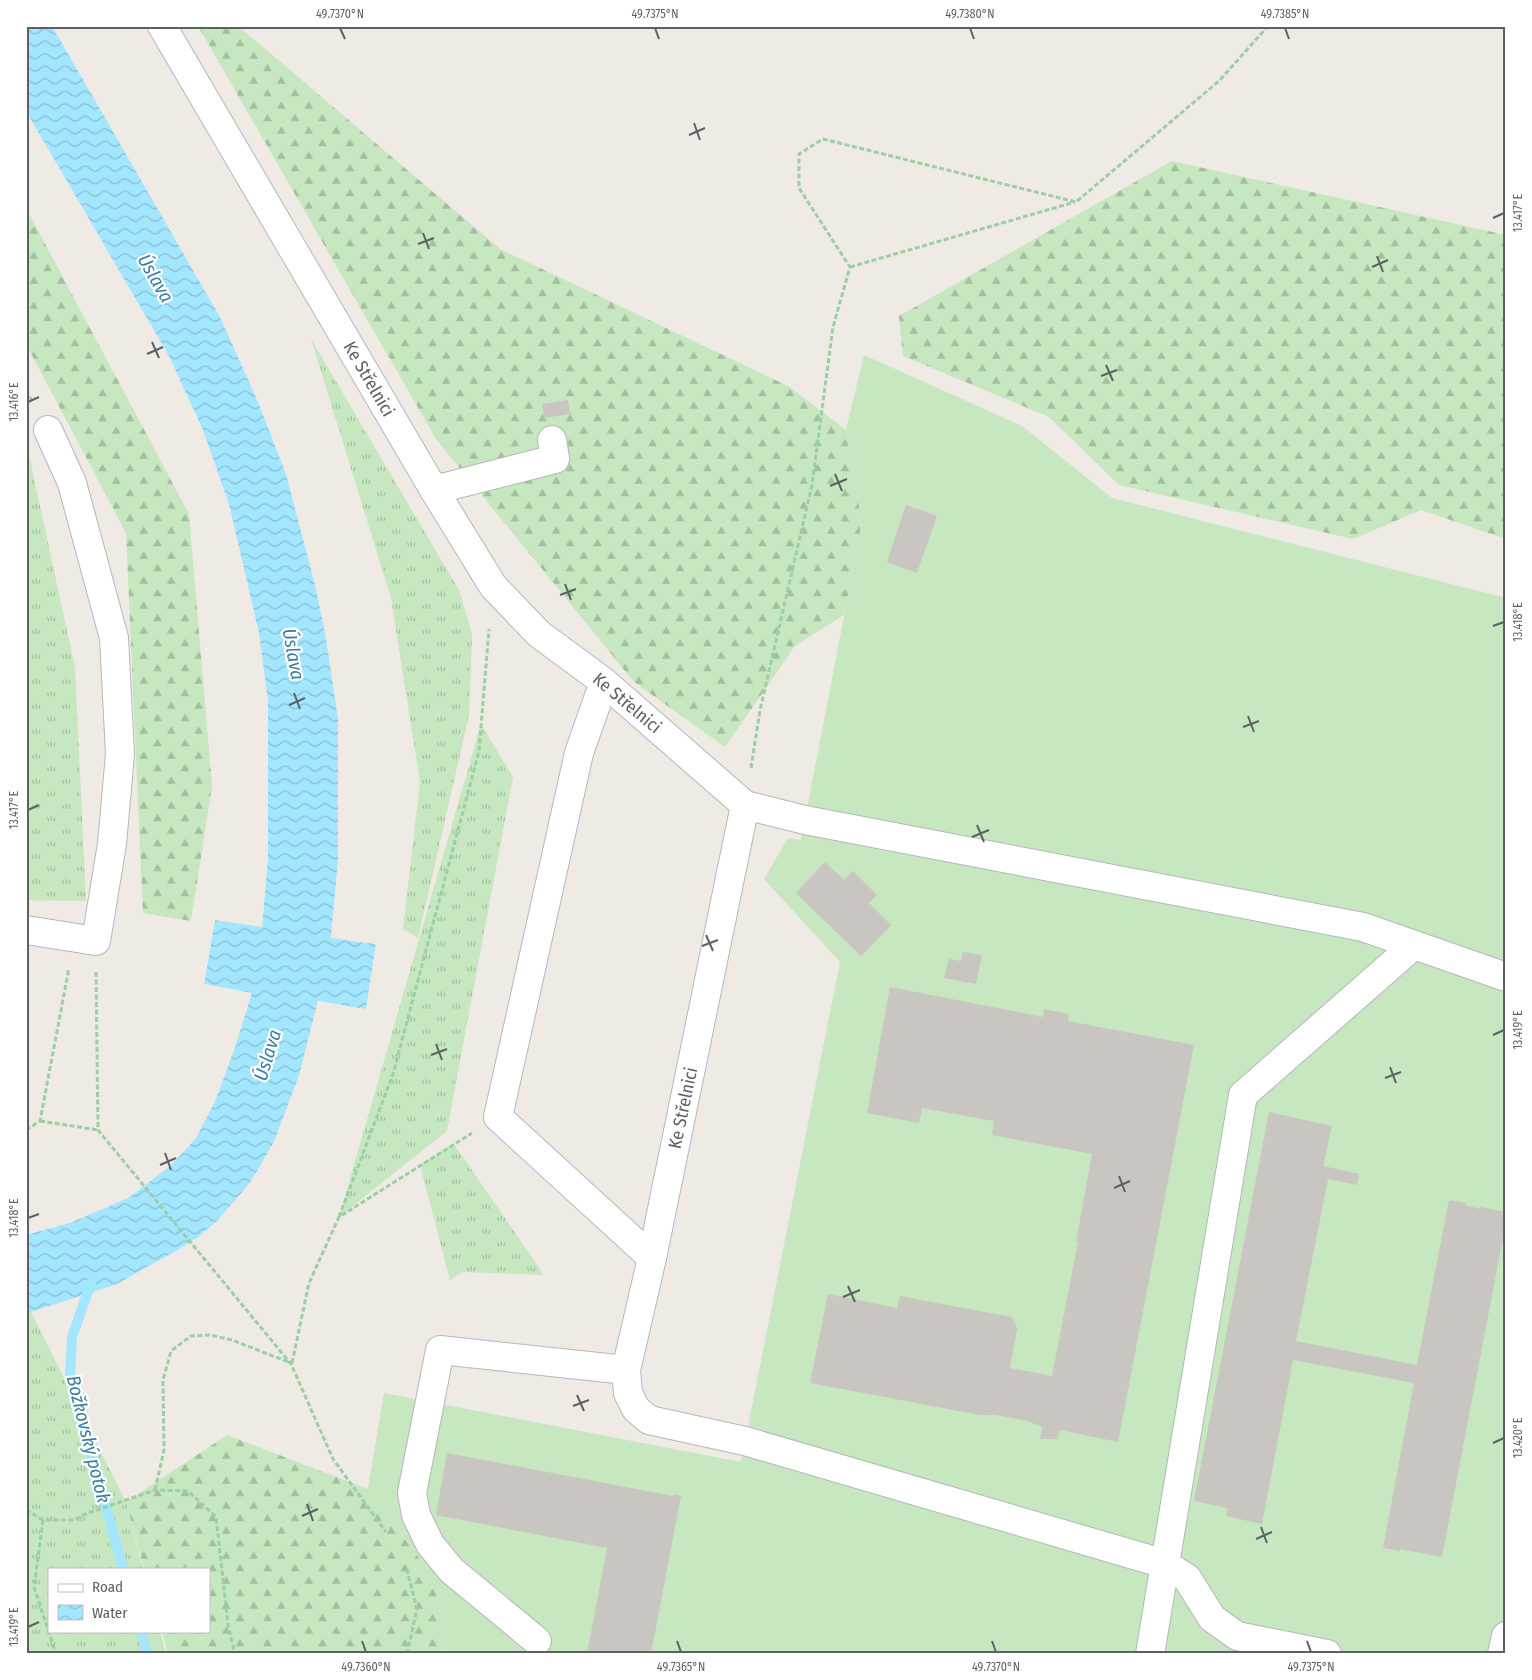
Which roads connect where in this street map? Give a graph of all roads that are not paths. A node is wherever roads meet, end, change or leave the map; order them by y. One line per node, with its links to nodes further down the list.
1 (162, 26): 4 (lane, Ke Střelnici)
2 (48, 430): 7 (lane)
3 (552, 440): 4 (lane)
4 (434, 490): 5 (lane, Ke Střelnici)
5 (604, 682): 6 (lane, Ke Střelnici); 10 (lane)
6 (744, 805): 8 (lane); 10 (lane, Ke Střelnici)
7 (26, 930)
8 (1413, 946): 9 (lane); 12 (lane)
9 (1506, 977)
10 (652, 1258): 11 (lane, Ke Střelnici)
11 (626, 1370): 12 (lane, Ke Střelnici); 14 (lane)
12 (1165, 1564): 15 (lane); 16 (lane, Ke Střelnici)
13 (1506, 1636): 17 (lane)
14 (537, 1640)
15 (1150, 1654)
16 (1326, 1654)
17 (1502, 1654)

